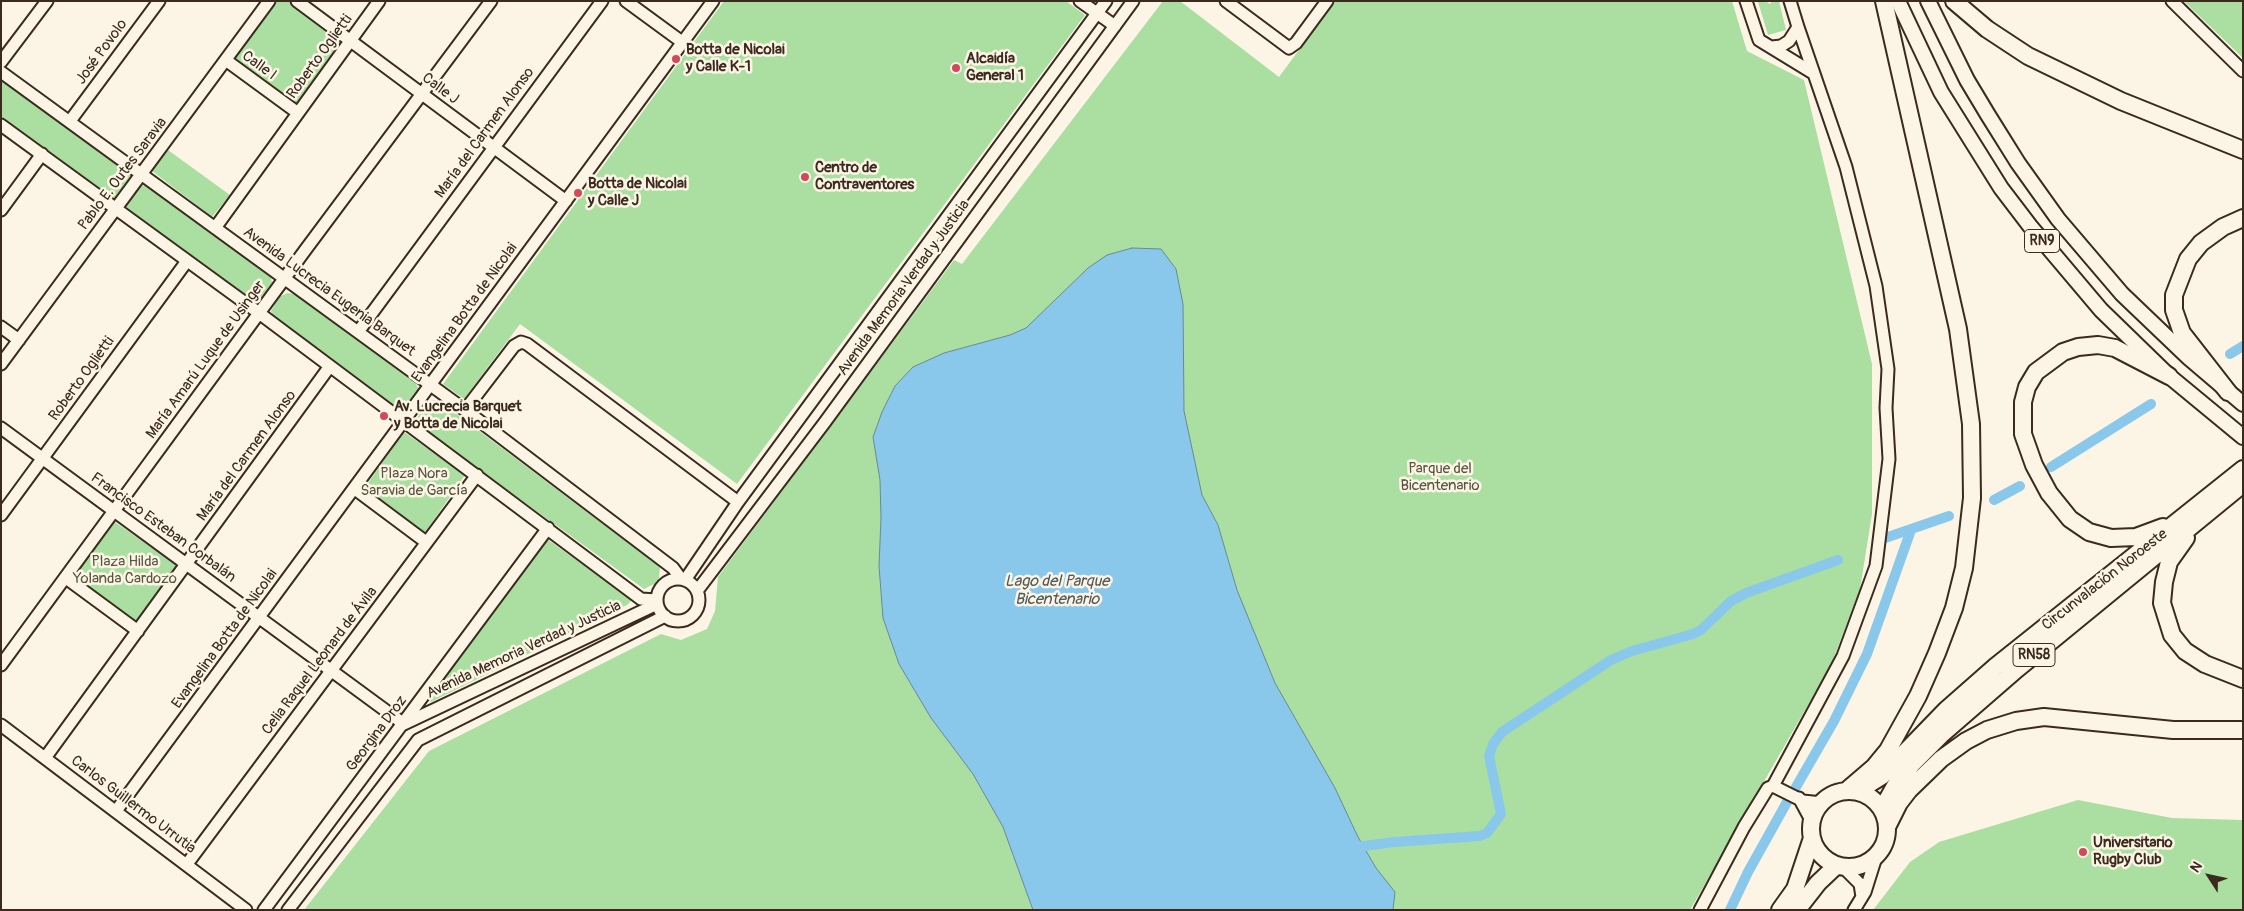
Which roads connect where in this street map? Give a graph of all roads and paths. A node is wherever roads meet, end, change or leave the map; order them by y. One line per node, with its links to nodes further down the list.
1 (47, 1): 29 (street)
2 (159, 1): 35 (street, José Povolo)
3 (269, 1): 28 (street, Pablo E. Outes Saravia)
4 (297, 1): 25 (street, Calle J)
5 (379, 1): 25 (street, Roberto Oglietti)
6 (491, 1): 33 (street, María Amarú Luque de Usinger)
7 (602, 1): 37 (street, María del Carmen Alonso)
8 (626, 1): 26 (street)
9 (713, 1): 26 (street, Evangelina Botta de Nicolai)
10 (1080, 1): 22 (street)
11 (1106, 1): 22 (street, Avenida Memoria Verdad y Justicia)
12 (1133, 1): 23 (street, Avenida Memoria Verdad y Justicia)
13 (1226, 1): 14 (street)
14 (1327, 1)
15 (1746, 1): 27 (street)
16 (1790, 1): 24 (street)
17 (1884, 1): 90 (highway)
18 (1898, 1): 54 (main road, RN9)
19 (1928, 1): 56 (main road, RN9)
20 (1954, 1): 38 (highway)
21 (2172, 1): 30 (street)
22 (1097, 14): 23 (street); 67 (street, Avenida Memoria Verdad y Justicia)
23 (1115, 26): 77 (street, Avenida Memoria Verdad y Justicia)
24 (1798, 27): 27 (street); 32 (street)
25 (350, 41): 33 (street, Calle J); 34 (street, Roberto Oglietti)
26 (682, 42): 41 (street, Evangelina Botta de Nicolai)
27 (1772, 47): 32 (street)
28 (226, 61): 34 (street, Calle I); 40 (street, Pablo E. Outes Saravia)
29 (1, 62)
30 (2243, 71)
31 (1, 72): 35 (street, Avenida Lucrecia Eugenia Barquet)
32 (1813, 73): 89 (street)
33 (422, 94): 37 (street, Calle J); 47 (street, María Amarú Luque de Usinger)
34 (298, 113): 45 (street, Roberto Oglietti)
35 (70, 121): 40 (street, Avenida Lucrecia Eugenia Barquet)
36 (1, 125): 39 (street)
37 (493, 147): 41 (street, Calle J); 50 (street, María del Carmen Alonso)
38 (2243, 150)
39 (42, 154): 42 (street); 43 (street)
40 (141, 174): 42 (street, Pablo E. Outes Saravia); 45 (street, Avenida Lucrecia Eugenia Barquet)
41 (566, 201): 55 (street, Evangelina Botta de Nicolai)
42 (115, 209): 46 (street); 51 (street, Pablo E. Outes Saravia)
43 (1, 210)
44 (2243, 218): 56 (highway)
45 (215, 228): 47 (street, Avenida Lucrecia Eugenia Barquet)
46 (187, 261): 48 (street); 62 (street, Roberto Oglietti)
47 (284, 279): 48 (street, María Amarú Luque de Usinger); 50 (street, Avenida Lucrecia Eugenia Barquet)
48 (259, 313): 53 (street); 68 (street, María Amarú Luque de Usinger)
49 (1, 327): 51 (street)
50 (358, 332): 55 (street, Avenida Lucrecia Eugenia Barquet)
51 (19, 340): 52 (street, Pablo E. Outes Saravia)
52 (1, 364)
53 (330, 366): 59 (street); 74 (street, María del Carmen Alonso)
54 (2168, 376): 61 (main road, RN9); 71 (highway)
55 (431, 385): 58 (street, Avenida Lucrecia Eugenia Barquet); 59 (street, Evangelina Botta de Nicolai)
56 (2228, 392): 57 (main road, RN9)
57 (2243, 404)
58 (465, 410): 67 (street); 76 (street, Avenida Lucrecia Eugenia Barquet)
59 (405, 421): 64 (street); 66 (street, Evangelina Botta de Nicolai)
60 (1, 428): 62 (street, Francisco Esteban Corbalán)
61 (2243, 437)
62 (43, 458): 68 (street, Francisco Esteban Corbalán); 69 (street, Roberto Oglietti)
63 (2243, 469): 71 (highway, Circunvalación Noroeste / RN58)
64 (477, 475): 72 (street); 73 (street, Celia Raquel Leonard de Ávila)
65 (2243, 484): 70 (highway, Circunvalación Noroeste / RN58)
66 (355, 489): 73 (street); 80 (street, Evangelina Botta de Nicolai)
67 (738, 502): 76 (street, Avenida Memoria Verdad y Justicia)
68 (114, 511): 74 (street, Francisco Esteban Corbalán); 75 (street, María Amarú Luque de Usinger)
69 (1, 515)
70 (2204, 515): 84 (highway); 94 (highway, Circunvalación Noroeste / RN58)
71 (2183, 518): 90 (highway, Circunvalación Noroeste / RN58)
72 (548, 528): 78 (street); 85 (street, Georgina Droz)
73 (426, 542): 83 (street, Celia Raquel Leonard de Ávila)
74 (187, 564): 80 (street, Francisco Esteban Corbalán); 81 (street, María del Carmen Alonso)
75 (66, 578): 81 (street); 82 (street, María Amarú Luque de Usinger)
76 (683, 579): 77 (street); 78 (street, Avenida Memoria Verdad y Justicia)
77 (697, 590): 79 (street, Avenida Memoria Verdad y Justicia)
78 (657, 602): 79 (street); 85 (street, Avenida Memoria Verdad y Justicia)
79 (665, 616): 102 (street, Avenida Memoria Verdad y Justicia)
80 (259, 617): 83 (street, Francisco Esteban Corbalán); 93 (street, Evangelina Botta de Nicolai)
81 (138, 631): 88 (street, María del Carmen Alonso)
82 (1, 665)
83 (331, 671): 85 (street, Francisco Esteban Corbalán); 97 (street, Celia Raquel Leonard de Ávila)
84 (2243, 679)
85 (404, 724): 101 (street, Georgina Droz)
86 (1, 726): 88 (street, Carlos Guillermo Urrutia)
87 (2243, 730): 94 (highway)
88 (45, 758): 93 (street, Carlos Guillermo Urrutia)
89 (1773, 786): 91 (street); 103 (street)
90 (1851, 791): 92 (highway, RN58); 94 (highway)
91 (1799, 798): 92 (street); 95 (street)
92 (1822, 803): 95 (highway)
93 (116, 812): 97 (street, Carlos Guillermo Urrutia)
94 (1886, 818): 96 (highway, RN58)
95 (1812, 830): 98 (highway); 104 (highway)
96 (1876, 857): 98 (highway); 99 (street)
97 (187, 864): 100 (street, Carlos Guillermo Urrutia)
98 (1839, 866): 99 (street); 105 (highway)
99 (1862, 897): 106 (street)
100 (246, 910)
101 (264, 910)
102 (288, 910)
103 (1700, 910)
104 (1780, 910)
105 (1797, 910)
106 (1854, 910)

